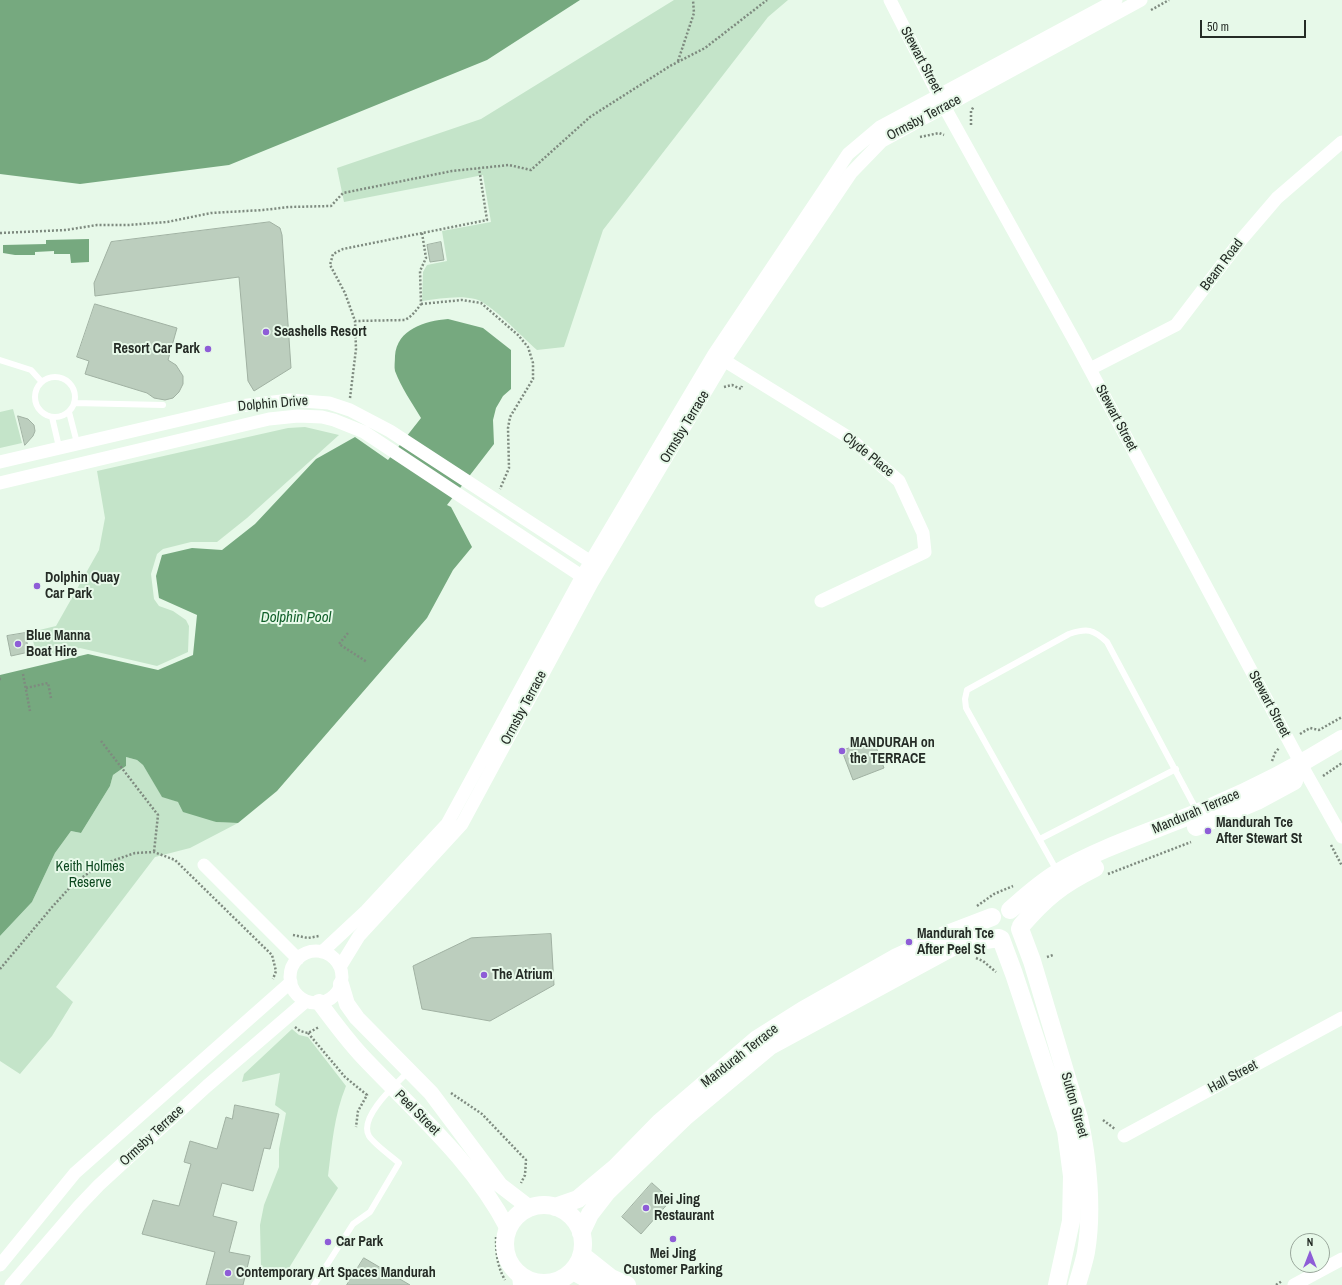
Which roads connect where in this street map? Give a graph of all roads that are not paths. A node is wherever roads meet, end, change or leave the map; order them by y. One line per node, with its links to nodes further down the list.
1 (890, 0): 4 (street, Stewart Street)
2 (1116, 0): 4 (street, Ormsby Terrace)
3 (1145, 6): 5 (street, Ormsby Terrace)
4 (940, 95): 5 (street, Stewart Street); 7 (street, Ormsby Terrace)
5 (946, 108): 7 (street, Ormsby Terrace); 9 (street, Stewart Street)
6 (1342, 142): 9 (street, Beam Road)
7 (719, 358): 19 (street, Ormsby Terrace); 21 (street, Clyde Place)
8 (0, 360): 10 (lane)
9 (1090, 370): 25 (street, Stewart Street)
10 (41, 381): 11 (lane); 14 (lane)
11 (75, 403): 12 (lane); 13 (lane)
12 (163, 405)
13 (69, 412): 14 (lane); 15 (lane)
14 (52, 418): 16 (lane)
15 (76, 443): 16 (street, Dolphin Drive); 19 (street, Dolphin Drive)
16 (59, 447): 17 (street, Dolphin Drive)
17 (0, 462)
18 (0, 483): 20 (street, Dolphin Drive)
19 (595, 565): 20 (street, Ormsby Terrace)
20 (587, 579): 35 (street, Ormsby Terrace); 37 (street, Ormsby Terrace)
21 (821, 601)
22 (1342, 739): 25 (main road, Mandurah Terrace)
23 (1342, 750): 25 (main road, Mandurah Terrace)
24 (1176, 769): 26 (lane); 28 (lane); 28 (lane)
25 (1299, 769): 26 (main road, Mandurah Terrace); 27 (street, Stewart Street); 33 (main road, Mandurah Terrace)
26 (1198, 813): 30 (main road, Mandurah Terrace)
27 (1342, 837)
28 (1040, 839): 30 (lane)
29 (204, 865): 36 (street)
30 (1057, 872): 31 (main road, Mandurah Terrace)
31 (1010, 910): 32 (main road); 33 (main road)
32 (992, 917): 34 (main road); 45 (main road, Mandurah Terrace)
33 (1020, 928): 34 (main road); 60 (main road, Sutton Street)
34 (1000, 938): 48 (main road, Mandurah Terrace); 59 (main road, Sutton Street)
35 (322, 952): 36 (street); 37 (street)
36 (298, 959): 38 (street)
37 (340, 967): 39 (street)
38 (291, 982): 40 (street); 51 (street, Ormsby Terrace)
39 (341, 984): 40 (street); 42 (street, Peel Street)
40 (312, 1002): 43 (street, Peel Street); 55 (street, Ormsby Terrace)
41 (1342, 1018): 44 (street, Hall Street)
42 (410, 1070): 43 (lane); 46 (street, Peel Street)
43 (392, 1087): 47 (street, Peel Street); 56 (lane)
44 (1124, 1136)
45 (555, 1207): 46 (main road); 48 (main road)
46 (530, 1208): 47 (main road)
47 (508, 1229): 53 (main road)
48 (582, 1233): 49 (main road)
49 (582, 1254): 52 (main road); 58 (main road)
50 (1342, 1259): 61 (street)
51 (0, 1265)
52 (573, 1271): 54 (main road); 57 (main road)
53 (520, 1280): 54 (main road)
54 (545, 1284)
55 (11, 1285)
56 (314, 1285)
57 (598, 1285)
58 (627, 1285)
59 (1057, 1285)
60 (1077, 1285)
61 (1294, 1285)

